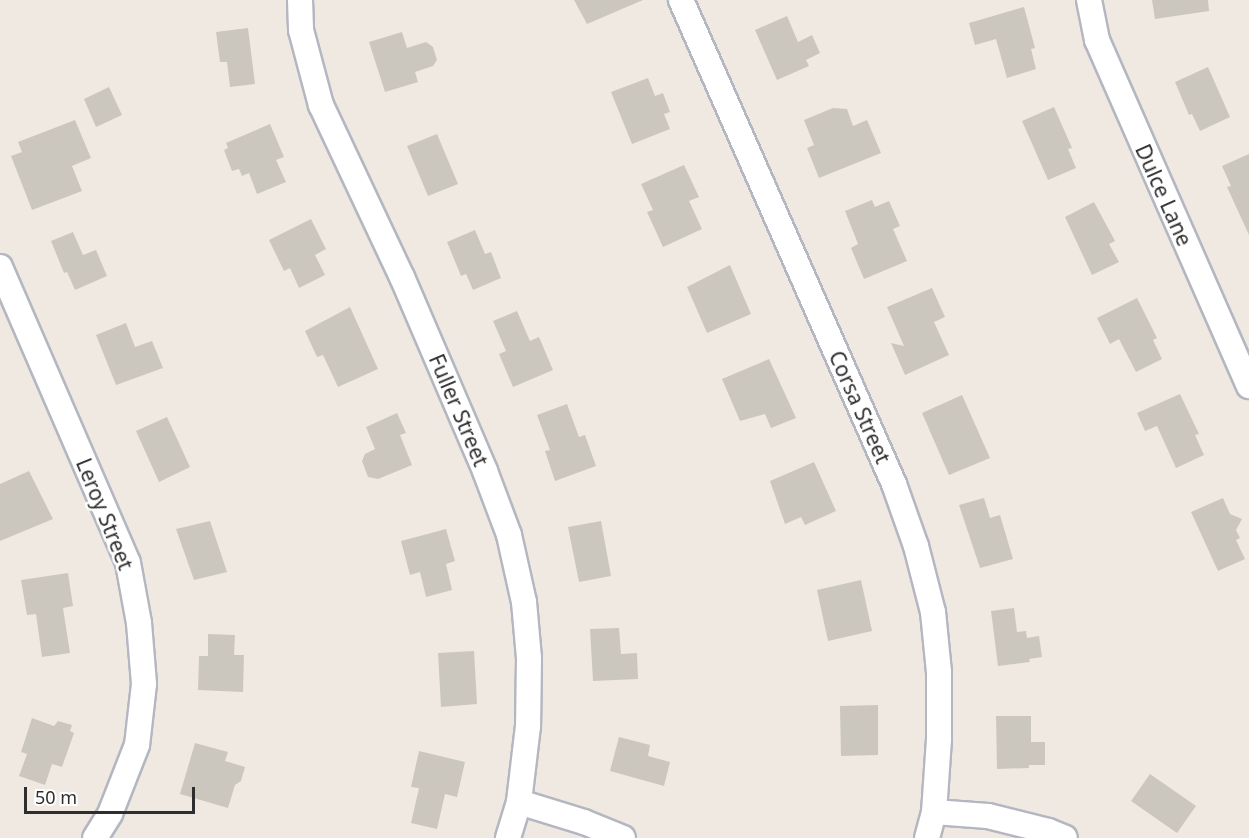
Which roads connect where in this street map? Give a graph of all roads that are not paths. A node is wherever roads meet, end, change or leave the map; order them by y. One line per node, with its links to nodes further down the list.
1 (300, 0): 6 (street, Fuller Street)
2 (681, 0): 7 (street, Corsa Street)
3 (1089, 0): 5 (street, Dulce Lane)
4 (0, 267): 8 (street, Leroy Street)
5 (1249, 386)
6 (519, 802): 9 (street, Fuller Street); 10 (street)
7 (934, 812): 11 (street, Corsa Street); 12 (street)
8 (95, 838)
9 (508, 838)
10 (623, 838)
11 (927, 838)
12 (1065, 838)

